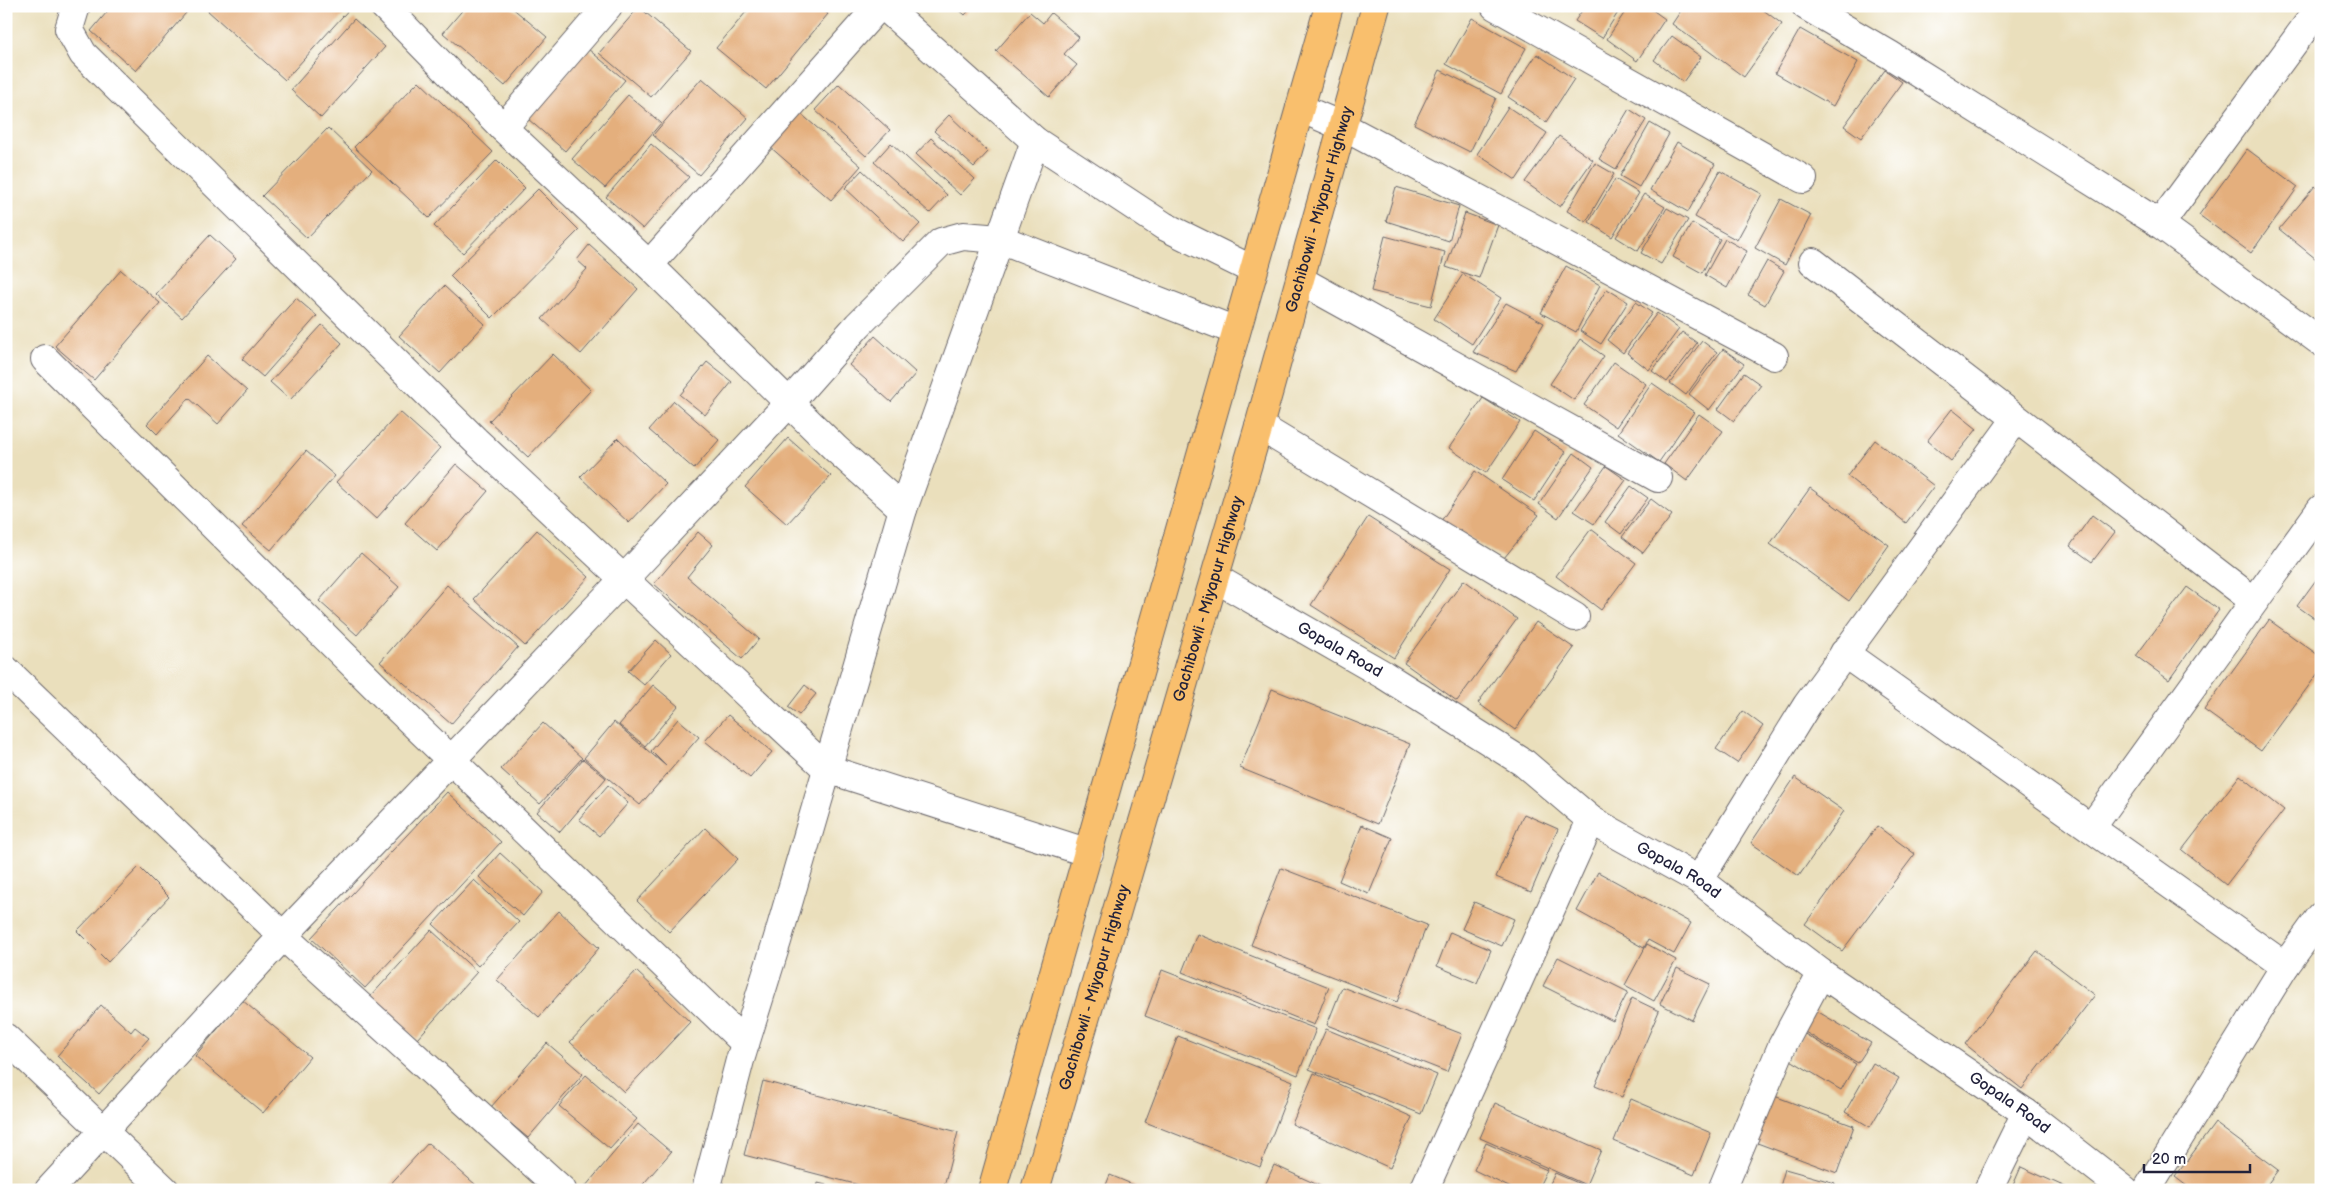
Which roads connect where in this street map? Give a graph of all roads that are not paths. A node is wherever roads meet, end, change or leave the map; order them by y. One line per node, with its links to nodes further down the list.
1 (76, 6): 33 (street)
2 (384, 6): 13 (street)
3 (608, 6): 13 (street)
4 (879, 6): 19 (street)
5 (884, 6): 14 (street)
6 (1329, 6): 11 (main road)
7 (1376, 6): 12 (main road, Gachibowli - Miyapur Highway)
8 (1495, 6): 15 (street)
9 (1806, 6): 16 (street)
10 (2313, 13): 16 (street)
11 (1300, 108): 12 (street); 20 (main road)
12 (1344, 127): 21 (main road, Gachibowli - Miyapur Highway); 24 (street)
13 (504, 128): 19 (street)
14 (1035, 141): 17 (street); 20 (street)
15 (1804, 179)
16 (2160, 224): 23 (street)
17 (1000, 239): 22 (street); 26 (street); 30 (street)
18 (1813, 262): 27 (street)
19 (649, 265): 26 (street)
20 (1253, 270): 22 (main road)
21 (1300, 280): 28 (main road, Gachibowli - Miyapur Highway); 29 (street)
22 (1236, 331): 42 (main road)
23 (2321, 342)
24 (1774, 356)
25 (45, 359): 38 (street)
26 (789, 403): 30 (street); 33 (street)
27 (2016, 419): 34 (street); 36 (street)
28 (1259, 426): 32 (main road, Gachibowli - Miyapur Highway); 35 (street)
29 (1658, 478)
30 (903, 509): 39 (street)
31 (2321, 509): 34 (street)
32 (1215, 578): 40 (street, Gopala Road); 57 (main road, Gachibowli - Miyapur Highway)
33 (624, 579): 38 (street); 39 (street)
34 (2254, 601): 41 (street)
35 (1575, 617)
36 (1844, 653): 41 (street); 43 (street)
37 (6, 670): 45 (street)
38 (452, 760): 45 (street); 49 (street)
39 (827, 768): 42 (street); 49 (street)
40 (1591, 820): 43 (street, Gopala Road); 58 (street)
41 (2090, 828): 46 (street)
42 (1089, 853): 56 (main road)
43 (1699, 880): 47 (street, Gopala Road)
44 (2321, 916): 46 (street)
45 (283, 936): 51 (street); 54 (street)
46 (2285, 966): 62 (street)
47 (1821, 973): 50 (street, Gopala Road); 59 (street)
48 (6, 1038): 51 (street)
49 (745, 1043): 55 (street)
50 (2026, 1113): 60 (street); 61 (street, Gopala Road)
51 (103, 1131): 52 (street); 53 (street)
52 (49, 1190)
53 (166, 1190)
54 (562, 1190)
55 (706, 1190)
56 (992, 1190)
57 (1035, 1190)
58 (1424, 1190)
59 (1722, 1190)
60 (1988, 1190)
61 (2124, 1190)
62 (2147, 1190)

